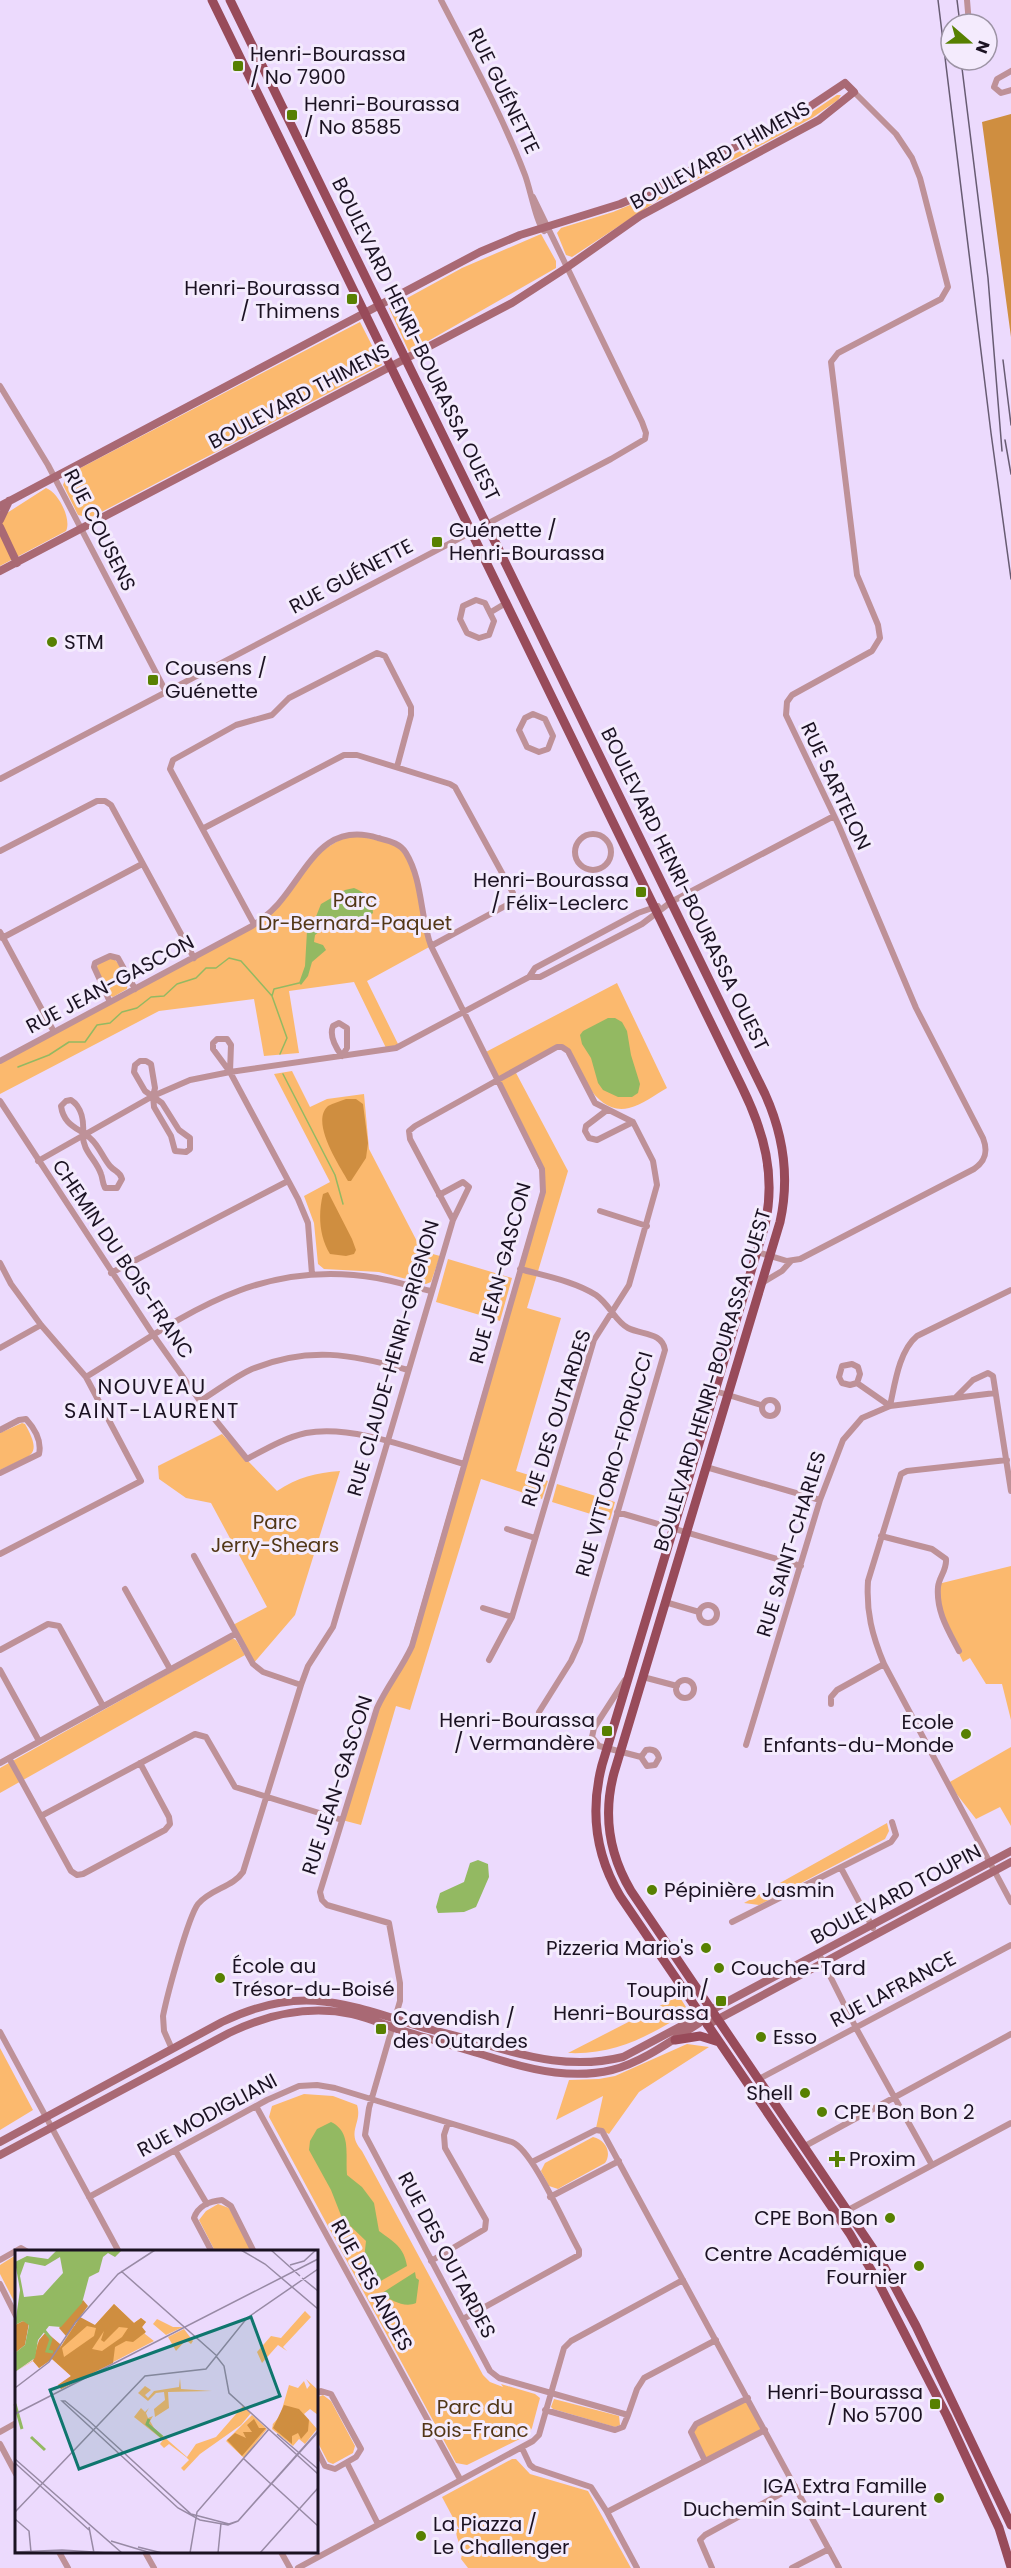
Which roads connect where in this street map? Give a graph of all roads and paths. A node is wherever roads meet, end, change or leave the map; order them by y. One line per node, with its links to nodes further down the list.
1 (212, 0): 11 (main road, BOULEVARD HENRI-BOURASSA OUEST)
2 (230, 0): 10 (main road, BOULEVARD HENRI-BOURASSA OUEST)
3 (441, 0): 8 (street, RUE GUÉNETTE)
4 (1010, 73): 6 (street)
5 (845, 83): 7 (street, RUE SARTELON); 8 (street, BOULEVARD THIMENS)
6 (1011, 90)
7 (854, 92): 9 (street, BOULEVARD THIMENS); 32 (street, RUE SARTELON)
8 (547, 230): 9 (street, RUE GUÉNETTE); 10 (street, BOULEVARD THIMENS)
9 (566, 268): 12 (street, BOULEVARD THIMENS); 19 (street, RUE GUÉNETTE)
10 (379, 305): 11 (street, BOULEVARD THIMENS); 12 (main road, BOULEVARD HENRI-BOURASSA OUEST)
11 (364, 313): 13 (main road, BOULEVARD HENRI-BOURASSA OUEST); 15 (street, BOULEVARD THIMENS)
12 (406, 359): 13 (street, BOULEVARD THIMENS); 19 (main road, BOULEVARD HENRI-BOURASSA OUEST)
13 (390, 367): 21 (street, BOULEVARD THIMENS); 22 (main road, BOULEVARD HENRI-BOURASSA OUEST)
14 (0, 386): 15 (street, RUE COUSENS)
15 (53, 477): 16 (street, BOULEVARD THIMENS); 21 (street, RUE COUSENS)
16 (9, 501): 17 (street, BOULEVARD THIMENS); 18 (street)
17 (0, 506)
18 (0, 520)
19 (486, 524): 22 (street, RUE GUÉNETTE); 38 (main road, BOULEVARD HENRI-BOURASSA OUEST)
20 (0, 527): 23 (street)
21 (80, 530): 23 (street, BOULEVARD THIMENS); 27 (street, RUE COUSENS)
22 (471, 531): 25 (main road, BOULEVARD HENRI-BOURASSA OUEST); 27 (street, RUE GUÉNETTE)
23 (17, 562): 24 (street, BOULEVARD THIMENS)
24 (0, 571)
25 (506, 603): 26 (street); 28 (main road, BOULEVARD HENRI-BOURASSA OUEST)
26 (491, 612): 26 (street)
27 (166, 692): 31 (street, RUE GUÉNETTE)
28 (563, 721): 29 (street); 34 (main road, BOULEVARD HENRI-BOURASSA OUEST)
29 (550, 728): 29 (street)
30 (397, 767): 33 (street); 33 (street); 42 (street)
31 (0, 779)
32 (834, 816): 38 (street); 66 (street, RUE SARTELON)
33 (204, 828): 40 (street)
34 (620, 838): 35 (street, BOULEVARD HENRI-BOURASSA OUEST); 39 (main road, BOULEVARD HENRI-BOURASSA OUEST)
35 (607, 844): 35 (street)
36 (0, 851): 37 (street)
37 (142, 864): 41 (street); 43 (street)
38 (671, 902): 39 (street); 65 (main road, BOULEVARD HENRI-BOURASSA OUEST)
39 (656, 910): 44 (street); 44 (street); 64 (main road, BOULEVARD HENRI-BOURASSA OUEST)
40 (255, 924): 42 (street, RUE JEAN-GASCON); 43 (street, RUE JEAN-GASCON)
41 (1, 935): 48 (street)
42 (431, 946): 47 (street, RUE JEAN-GASCON)
43 (194, 958): 45 (street, RUE JEAN-GASCON)
44 (528, 977): 47 (street)
45 (135, 989): 46 (street, RUE JEAN-GASCON); 46 (street)
46 (110, 1002): 48 (street, RUE JEAN-GASCON)
47 (462, 1013): 49 (street); 52 (street, RUE JEAN-GASCON)
48 (54, 1032): 50 (street, RUE JEAN-GASCON)
49 (342, 1056): 49 (street); 51 (street)
50 (0, 1061)
51 (230, 1072): 51 (street); 53 (street); 59 (street)
52 (498, 1080): 55 (street); 60 (street, RUE CLAUDE-HENRI-GRIGNON); 68 (street, RUE JEAN-GASCON)
53 (153, 1096): 53 (street); 53 (street); 57 (street)
54 (0, 1101): 58 (street, CHEMIN DU BOIS-FRANC)
55 (607, 1110): 56 (street); 56 (street)
56 (633, 1122): 63 (street, RUE DES OUTARDES)
57 (82, 1134): 57 (street); 57 (street); 58 (street)
58 (38, 1161): 69 (street, CHEMIN DU BOIS-FRANC)
59 (288, 1181): 69 (street); 70 (street)
60 (439, 1195): 62 (street, RUE CLAUDE-HENRI-GRIGNON); 62 (street)
61 (600, 1211): 63 (street)
62 (453, 1220): 73 (street, RUE CLAUDE-HENRI-GRIGNON)
63 (647, 1226): 74 (street, RUE DES OUTARDES)
64 (757, 1252): 65 (street); 81 (main road, BOULEVARD HENRI-BOURASSA OUEST)
65 (770, 1256): 66 (street); 71 (main road, BOULEVARD HENRI-BOURASSA OUEST)
66 (791, 1261): 71 (street, RUE SARTELON)
67 (0, 1264): 75 (street)
68 (520, 1269): 74 (street, RUE VITTORIO-FIORUCCI); 91 (street, RUE JEAN-GASCON)
69 (111, 1273): 76 (street, CHEMIN DU BOIS-FRANC)
70 (312, 1274): 73 (street); 76 (street)
71 (762, 1284): 83 (main road, BOULEVARD HENRI-BOURASSA OUEST)
72 (1011, 1290): 87 (street)
73 (431, 1291): 78 (street, RUE CLAUDE-HENRI-GRIGNON)
74 (613, 1311): 96 (street, RUE VITTORIO-FIORUCCI); 101 (street, RUE DES OUTARDES)
75 (42, 1325): 77 (street); 79 (street)
76 (153, 1336): 79 (street); 85 (street, CHEMIN DU BOIS-FRANC)
77 (0, 1348)
78 (408, 1370): 85 (street); 89 (street, RUE CLAUDE-HENRI-GRIGNON)
79 (86, 1377): 102 (street)
80 (856, 1383): 87 (street)
81 (715, 1391): 83 (street); 97 (main road, BOULEVARD HENRI-BOURASSA OUEST)
82 (995, 1393): 84 (street, RUE SAINT-CHARLES); 84 (street); 90 (street)
83 (728, 1395): 86 (street); 92 (main road, BOULEVARD HENRI-BOURASSA OUEST)
84 (956, 1397): 87 (street, RUE SAINT-CHARLES)
85 (201, 1401): 89 (street, CHEMIN DU BOIS-FRANC)
86 (761, 1405)
87 (890, 1406): 95 (street, RUE SAINT-CHARLES)
88 (0, 1430): 93 (street)
89 (387, 1442): 91 (street); 119 (street, RUE CLAUDE-HENRI-GRIGNON)
90 (1007, 1460): 94 (street); 100 (street)
91 (464, 1464): 134 (street, RUE JEAN-GASCON)
92 (706, 1467): 95 (street); 99 (main road, BOULEVARD HENRI-BOURASSA OUEST)
93 (0, 1473)
94 (1011, 1491)
95 (820, 1500): 104 (street, RUE SAINT-CHARLES)
96 (617, 1512): 97 (street); 123 (street, RUE VITTORIO-FIORUCCI)
97 (674, 1528): 99 (street); 117 (main road, BOULEVARD HENRI-BOURASSA OUEST)
98 (507, 1529): 101 (street)
99 (686, 1532): 104 (street); 106 (main road, BOULEVARD HENRI-BOURASSA OUEST)
100 (881, 1536): 112 (street); 114 (street)
101 (535, 1538): 109 (street, RUE DES OUTARDES)
102 (0, 1554)
103 (194, 1556): 110 (street)
104 (801, 1566): 125 (street, RUE SAINT-CHARLES)
105 (125, 1589): 115 (street)
106 (665, 1602): 108 (street); 118 (main road, BOULEVARD HENRI-BOURASSA OUEST)
107 (483, 1608): 109 (street)
108 (699, 1612)
109 (512, 1617): 113 (street, RUE DES OUTARDES)
110 (235, 1634): 115 (street); 119 (street)
111 (0, 1650): 122 (street)
112 (959, 1651)
113 (489, 1660)
114 (884, 1664): 121 (street); 137 (street)
115 (170, 1669): 122 (street)
116 (0, 1670): 124 (street)
117 (631, 1670): 126 (main road, BOULEVARD HENRI-BOURASSA OUEST); 126 (street, BOULEVARD HENRI-BOURASSA OUEST)
118 (643, 1677): 120 (street); 127 (main road, BOULEVARD HENRI-BOURASSA OUEST)
119 (301, 1685): 132 (street, RUE CLAUDE-HENRI-GRIGNON)
120 (676, 1686)
121 (831, 1704)
122 (103, 1706): 124 (street)
123 (539, 1712)
124 (39, 1741): 129 (street)
125 (746, 1745)
126 (607, 1749): 127 (street); 148 (main road, BOULEVARD HENRI-BOURASSA OUEST)
127 (620, 1752): 128 (street); 147 (main road, BOULEVARD HENRI-BOURASSA OUEST)
128 (641, 1757)
129 (9, 1758): 130 (street); 133 (street)
130 (0, 1763)
131 (140, 1763): 132 (street); 133 (street); 133 (street)
132 (266, 1797): 134 (street); 155 (street, RUE CLAUDE-HENRI-GRIGNON)
133 (41, 1816)
134 (342, 1820): 143 (street, RUE JEAN-GASCON)
135 (892, 1822): 139 (street)
136 (1011, 1851): 137 (street, BOULEVARD TOUPIN)
137 (990, 1862): 140 (street); 144 (street, BOULEVARD TOUPIN)
138 (1011, 1862): 140 (street, BOULEVARD TOUPIN)
139 (841, 1868): 142 (street); 144 (street)
140 (995, 1871): 141 (street); 144 (street, BOULEVARD TOUPIN)
141 (1011, 1902)
142 (732, 1922)
143 (389, 1923): 149 (street, RUE DES OUTARDES)
144 (874, 1930): 146 (street, BOULEVARD TOUPIN)
145 (1011, 1945): 150 (street, RUE LAFRANCE)
146 (821, 1958): 147 (street, BOULEVARD TOUPIN); 150 (street)
147 (715, 2014): 148 (street, BOULEVARD TOUPIN); 156 (main road, BOULEVARD HENRI-BOURASSA OUEST)
148 (704, 2020): 149 (street); 153 (street); 154 (main road, BOULEVARD HENRI-BOURASSA OUEST)
149 (395, 2023): 153 (street); 155 (street); 158 (street, RUE DES OUTARDES); 163 (street)
150 (856, 2028): 156 (street, RUE LAFRANCE); 157 (street)
151 (0, 2031): 160 (street)
152 (1011, 2034): 157 (street)
153 (675, 2040): 154 (main road)
154 (719, 2042): 175 (main road, BOULEVARD HENRI-BOURASSA OUEST)
155 (172, 2049): 160 (street)
156 (759, 2079): 165 (main road, BOULEVARD HENRI-BOURASSA OUEST)
157 (894, 2097): 165 (street); 170 (street)
158 (372, 2100): 159 (street, RUE MODIGLIANI); 161 (street, RUE MODIGLIANI); 181 (street, RUE DES OUTARDES)
159 (256, 2106): 166 (street, RUE MODIGLIANI); 203 (street, RUE DES ANDES)
160 (47, 2118): 163 (street); 164 (street)
161 (448, 2123): 169 (street, RUE MODIGLIANI); 181 (street)
162 (1011, 2123): 170 (street)
163 (52, 2128): 167 (street); 171 (street)
164 (0, 2142)
165 (805, 2146): 174 (main road, BOULEVARD HENRI-BOURASSA OUEST)
166 (176, 2150): 171 (street, RUE MODIGLIANI); 173 (street)
167 (0, 2156)
168 (620, 2161): 169 (street); 172 (street); 182 (street)
169 (532, 2162): 172 (street)
170 (932, 2165): 174 (street)
171 (89, 2196): 176 (street)
172 (550, 2197): 187 (street)
173 (207, 2204): 177 (street); 178 (street)
174 (848, 2210): 175 (street); 207 (main road, BOULEVARD HENRI-BOURASSA OUEST)
175 (837, 2216): 212 (main road, BOULEVARD HENRI-BOURASSA OUEST)
176 (118, 2250)
177 (211, 2250)
178 (253, 2250)
179 (15, 2251): 180 (street)
180 (0, 2260)
181 (431, 2261): 187 (street, RUE DES OUTARDES)
182 (683, 2280): 188 (street); 190 (street)
183 (0, 2284): 184 (street)
184 (7, 2299): 185 (street); 186 (street)
185 (0, 2302)
186 (15, 2314)
187 (463, 2319): 190 (street, RUE DES OUTARDES)
188 (716, 2340): 191 (street); 193 (street)
189 (318, 2392): 201 (street)
190 (550, 2392): 192 (street); 193 (street, RUE DES OUTARDES)
191 (748, 2398): 195 (street); 200 (street)
192 (545, 2410): 193 (street); 198 (street)
193 (628, 2415)
194 (15, 2424): 196 (street)
195 (765, 2430): 200 (street); 204 (street)
196 (0, 2432)
197 (0, 2444): 202 (street)
198 (522, 2448): 203 (street); 205 (street)
199 (318, 2452): 201 (street)
200 (705, 2461): 205 (street)
201 (347, 2463): 206 (street)
202 (15, 2472)
203 (460, 2479): 206 (street)
204 (795, 2486): 208 (street); 218 (street)
205 (608, 2512): 217 (street)
206 (378, 2524): 216 (street)
207 (1011, 2525)
208 (829, 2549): 219 (street); 220 (street)
209 (60, 2553): 213 (street)
210 (146, 2553): 214 (street)
211 (282, 2553): 215 (street)
212 (1011, 2567)
213 (68, 2568)
214 (154, 2568)
215 (290, 2568)
216 (297, 2568)
217 (637, 2568)
218 (712, 2568)
219 (792, 2568)
220 (839, 2568)

